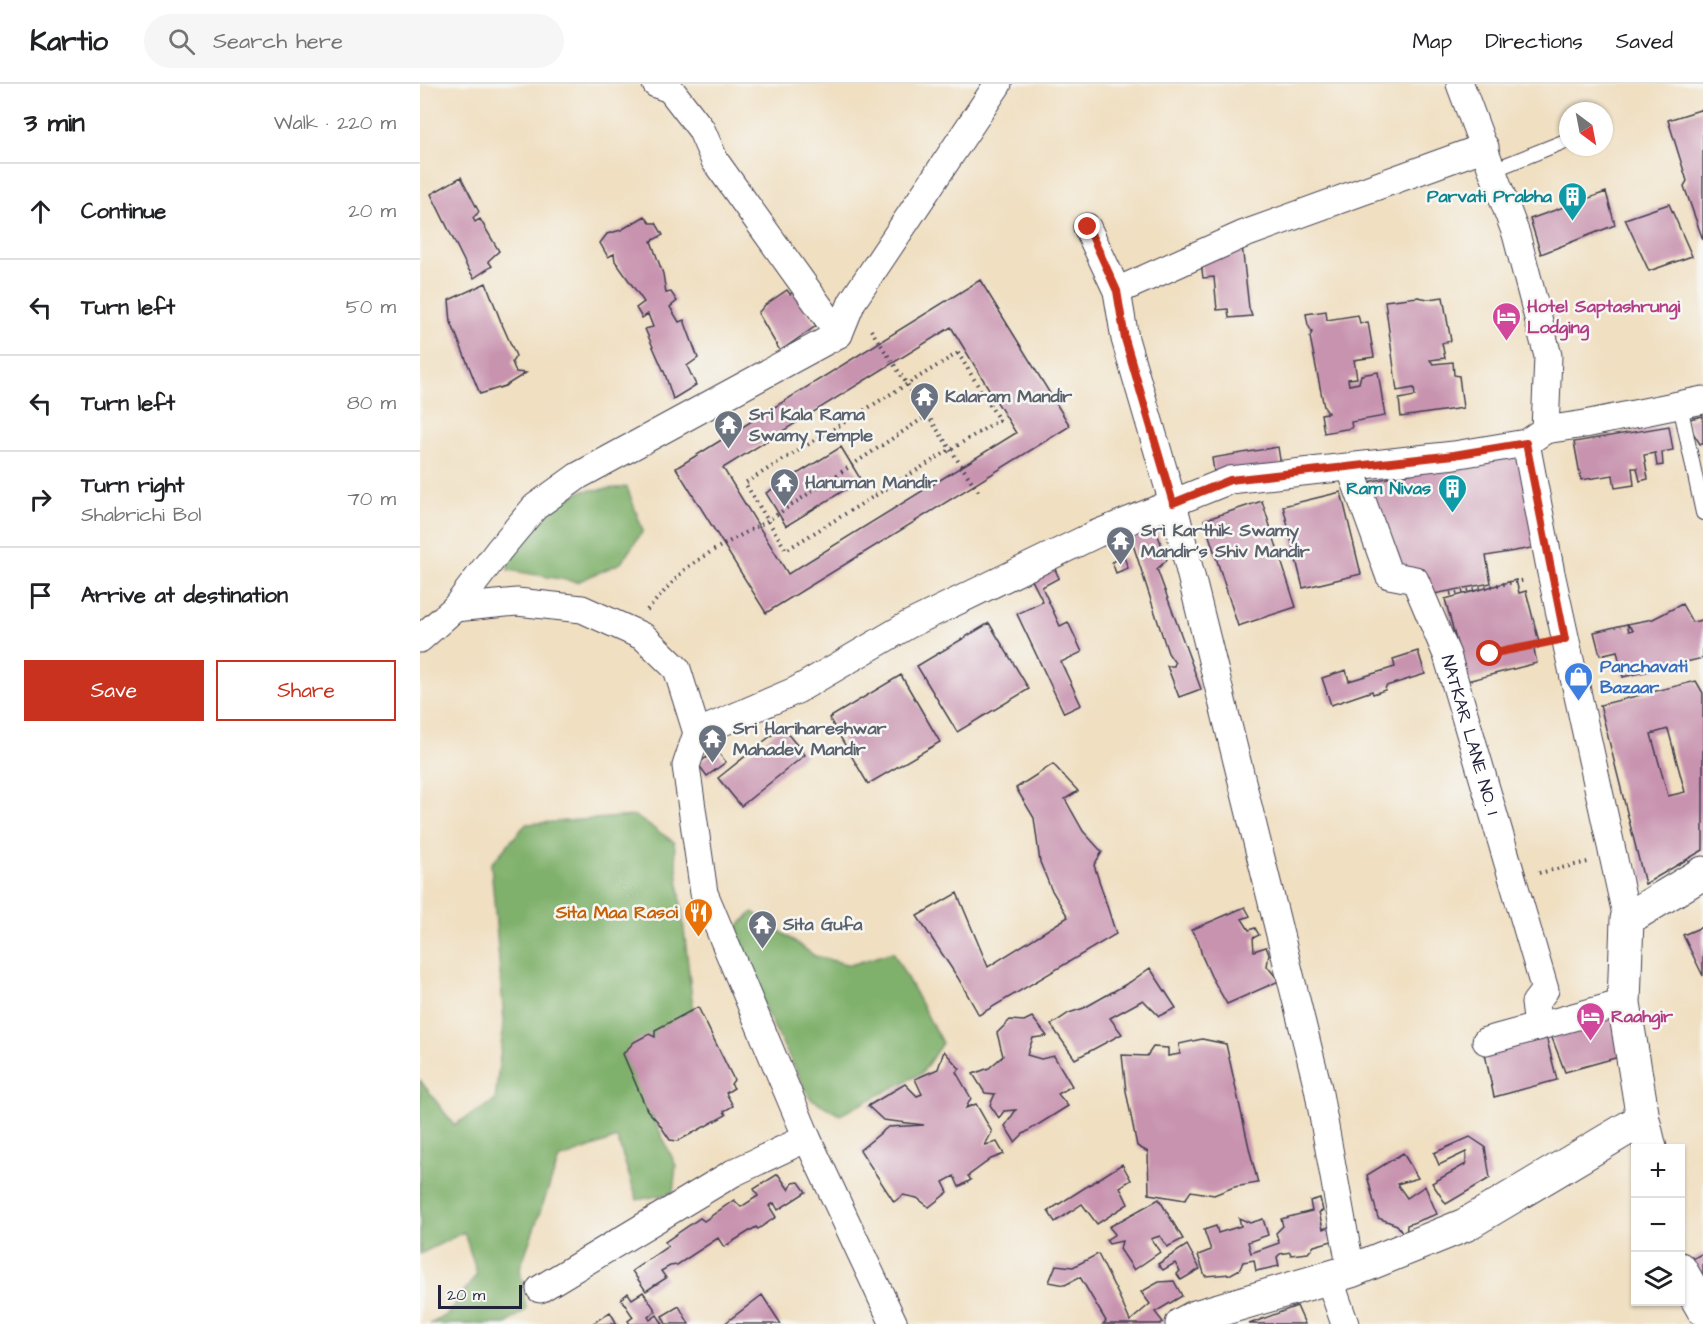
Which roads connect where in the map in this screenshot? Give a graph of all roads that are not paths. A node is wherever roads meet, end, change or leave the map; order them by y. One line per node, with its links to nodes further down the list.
1 (656, 84): 8 (street)
2 (998, 84): 8 (street)
3 (1460, 84): 5 (street)
4 (1559, 142): 5 (lane)
5 (1489, 159): 7 (street); 10 (street)
6 (1088, 227): 7 (street)
7 (1117, 291): 12 (street)
8 (839, 334): 14 (street)
9 (1691, 402): 10 (street); 13 (lane)
10 (1535, 437): 11 (street); 18 (street)
11 (1350, 467): 12 (street); 20 (street, NATKAR LANE NO. 1)
12 (1173, 503): 16 (street); 24 (street)
13 (1703, 513)
14 (455, 608): 15 (street); 16 (street)
15 (420, 639)
16 (697, 733): 23 (street)
17 (1703, 873): 18 (street)
18 (1627, 920): 19 (street)
19 (1624, 1003): 20 (street); 22 (street)
20 (1538, 1027): 21 (street)
21 (1486, 1041)
22 (1646, 1134): 24 (street)
23 (807, 1138): 26 (street); 28 (street)
24 (1340, 1275): 29 (street); 30 (street)
25 (1685, 1278): 27 (street)
26 (540, 1289)
27 (1703, 1309)
28 (894, 1324)
29 (1182, 1324)
30 (1344, 1324)

